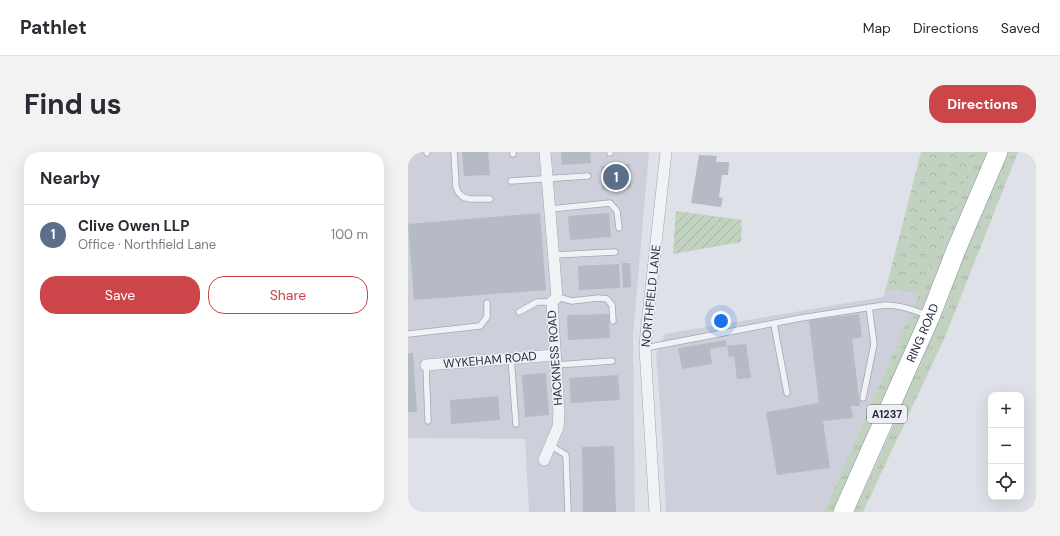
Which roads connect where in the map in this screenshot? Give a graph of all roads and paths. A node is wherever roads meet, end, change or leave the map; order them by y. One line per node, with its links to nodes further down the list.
1 (454, 152): 8 (lane)
2 (545, 152): 6 (street, HACKNESS ROAD)
3 (666, 152): 21 (street, NORTHFIELD LANE)
4 (998, 152): 17 (highway, RING ROAD / A1237)
5 (588, 176): 6 (lane)
6 (548, 179): 7 (lane); 9 (street, HACKNESS ROAD)
7 (511, 181)
8 (490, 199)
9 (550, 209): 10 (lane); 12 (street, HACKNESS ROAD)
10 (619, 228)
11 (615, 252): 12 (lane)
12 (554, 255): 13 (street, HACKNESS ROAD)
13 (554, 300): 16 (lane); 18 (lane); 23 (street, HACKNESS ROAD)
14 (487, 303): 20 (lane)
15 (869, 308): 17 (lane); 19 (lane); 27 (lane)
16 (519, 312)
17 (930, 317): 34 (highway, RING ROAD / A1237)
18 (613, 321)
19 (774, 324): 21 (lane); 26 (lane)
20 (408, 334)
21 (645, 348): 33 (street, NORTHFIELD LANE)
22 (511, 358): 23 (street, WYKEHAM ROAD); 25 (street, WYKEHAM ROAD); 29 (lane)
23 (555, 360): 24 (lane); 30 (street, HACKNESS ROAD)
24 (612, 361)
25 (426, 365): 28 (lane)
26 (787, 392)
27 (863, 398)
28 (428, 421)
29 (516, 424)
30 (550, 445): 31 (street, HACKNESS ROAD); 32 (lane)
31 (544, 460)
32 (568, 512)
33 (655, 512)
34 (843, 512)

